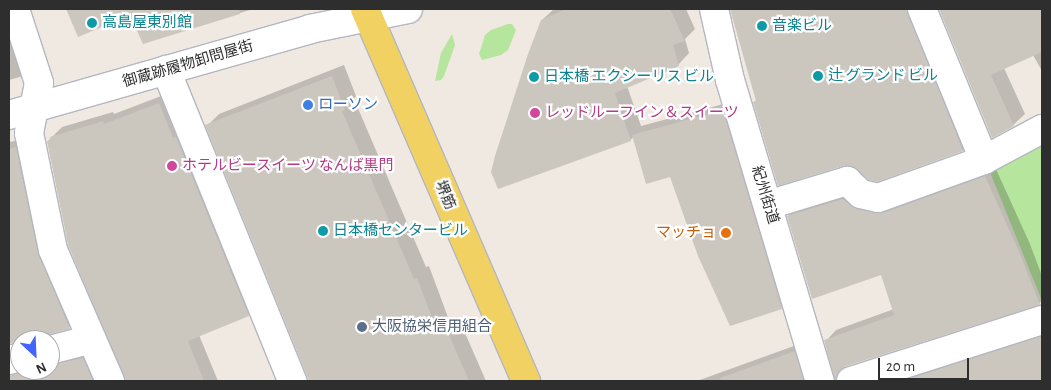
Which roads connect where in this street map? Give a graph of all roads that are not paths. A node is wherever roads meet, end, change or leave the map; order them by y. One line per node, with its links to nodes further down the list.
1 (15, 9): 7 (street)
2 (408, 9): 5 (street, 御蔵跡履物卸問屋街)
3 (714, 9): 10 (street, 紀州街道)
4 (922, 9): 9 (street)
5 (367, 13): 6 (street, 御蔵跡履物卸問屋街); 16 (main road, 堺筋)
6 (166, 70): 7 (street, 御蔵跡履物卸問屋街); 15 (street)
7 (21, 112): 12 (street)
8 (1042, 129): 9 (street)
9 (984, 160): 10 (street)
10 (768, 205): 17 (street, 紀州街道)
11 (1042, 320): 18 (street)
12 (92, 339): 13 (street); 14 (street)
13 (60, 347)
14 (110, 381)
15 (292, 381)
16 (525, 381)
17 (820, 381)
18 (851, 381)

